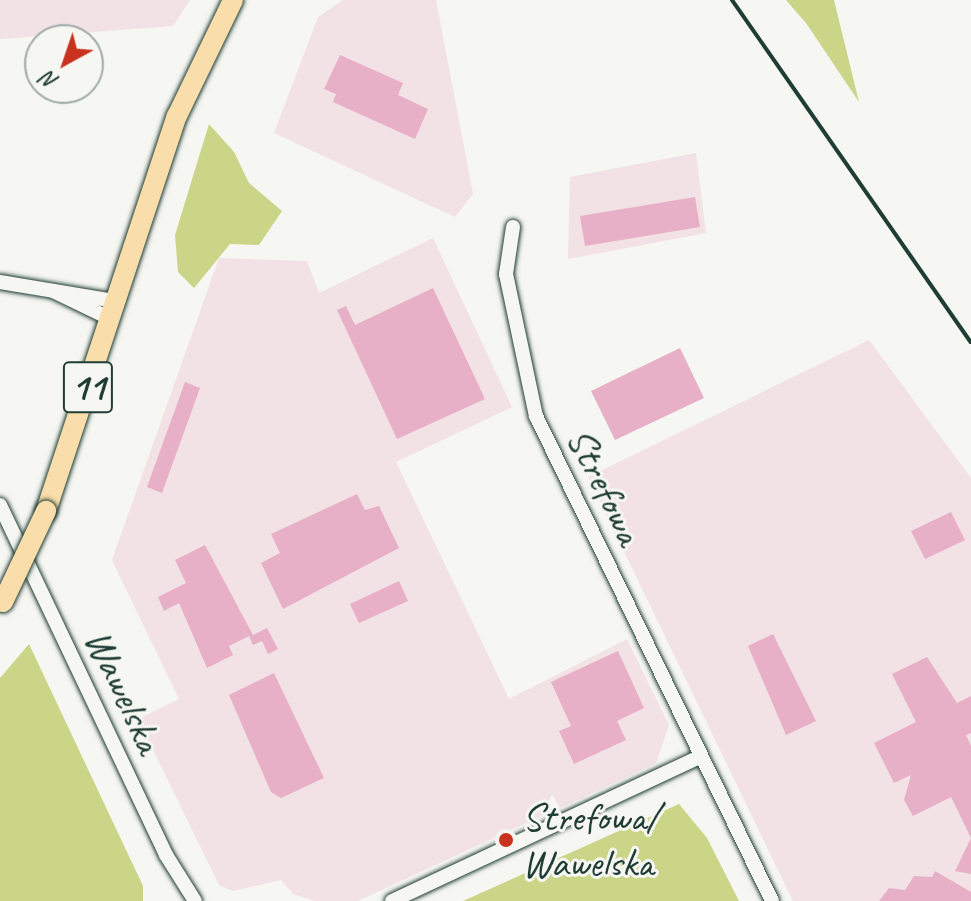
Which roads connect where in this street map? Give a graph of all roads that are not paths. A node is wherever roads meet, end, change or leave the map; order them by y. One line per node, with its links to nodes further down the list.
1 (233, 0): 4 (highway, 11)
2 (513, 227): 7 (street, Strefowa)
3 (0, 282): 4 (street)
4 (112, 310): 6 (highway, 11, bridge)
5 (0, 505): 8 (street, Wawelska)
6 (2, 604)
7 (701, 756): 9 (street); 10 (street, Strefowa)
8 (195, 901)
9 (392, 901)
10 (772, 901)

